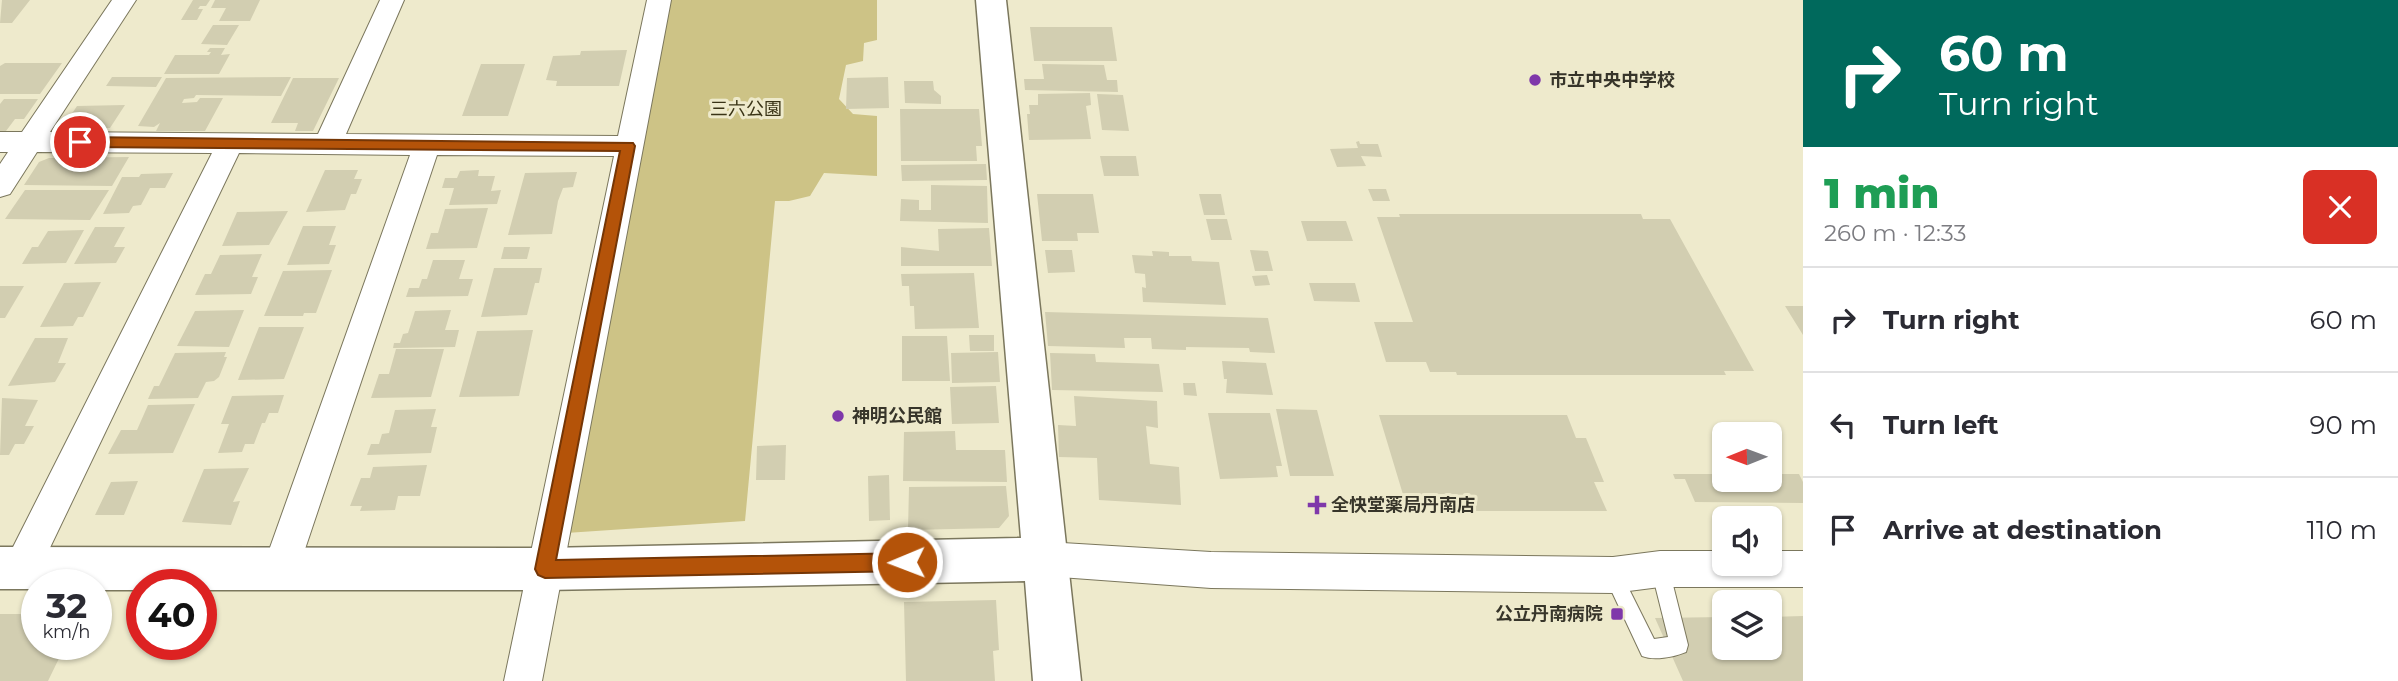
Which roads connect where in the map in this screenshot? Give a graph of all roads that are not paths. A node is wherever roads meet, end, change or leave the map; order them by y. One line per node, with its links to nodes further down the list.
1 (124, 0): 6 (street)
2 (392, 0): 7 (street)
3 (659, 0): 10 (street)
4 (991, 0): 12 (street)
5 (0, 142): 6 (street)
6 (30, 142): 8 (street); 11 (street)
7 (328, 143): 8 (street); 9 (street)
8 (230, 144): 13 (street)
9 (427, 145): 10 (street); 17 (street)
10 (628, 146): 14 (street)
11 (0, 186)
12 (1046, 559): 14 (street); 18 (street); 20 (street)
13 (11, 568): 17 (street)
14 (545, 569): 17 (street); 19 (street)
15 (1660, 569): 16 (street); 18 (street); 18 (lane)
16 (1803, 569)
17 (280, 570)
18 (1613, 575)
19 (523, 681)
20 (1057, 681)

